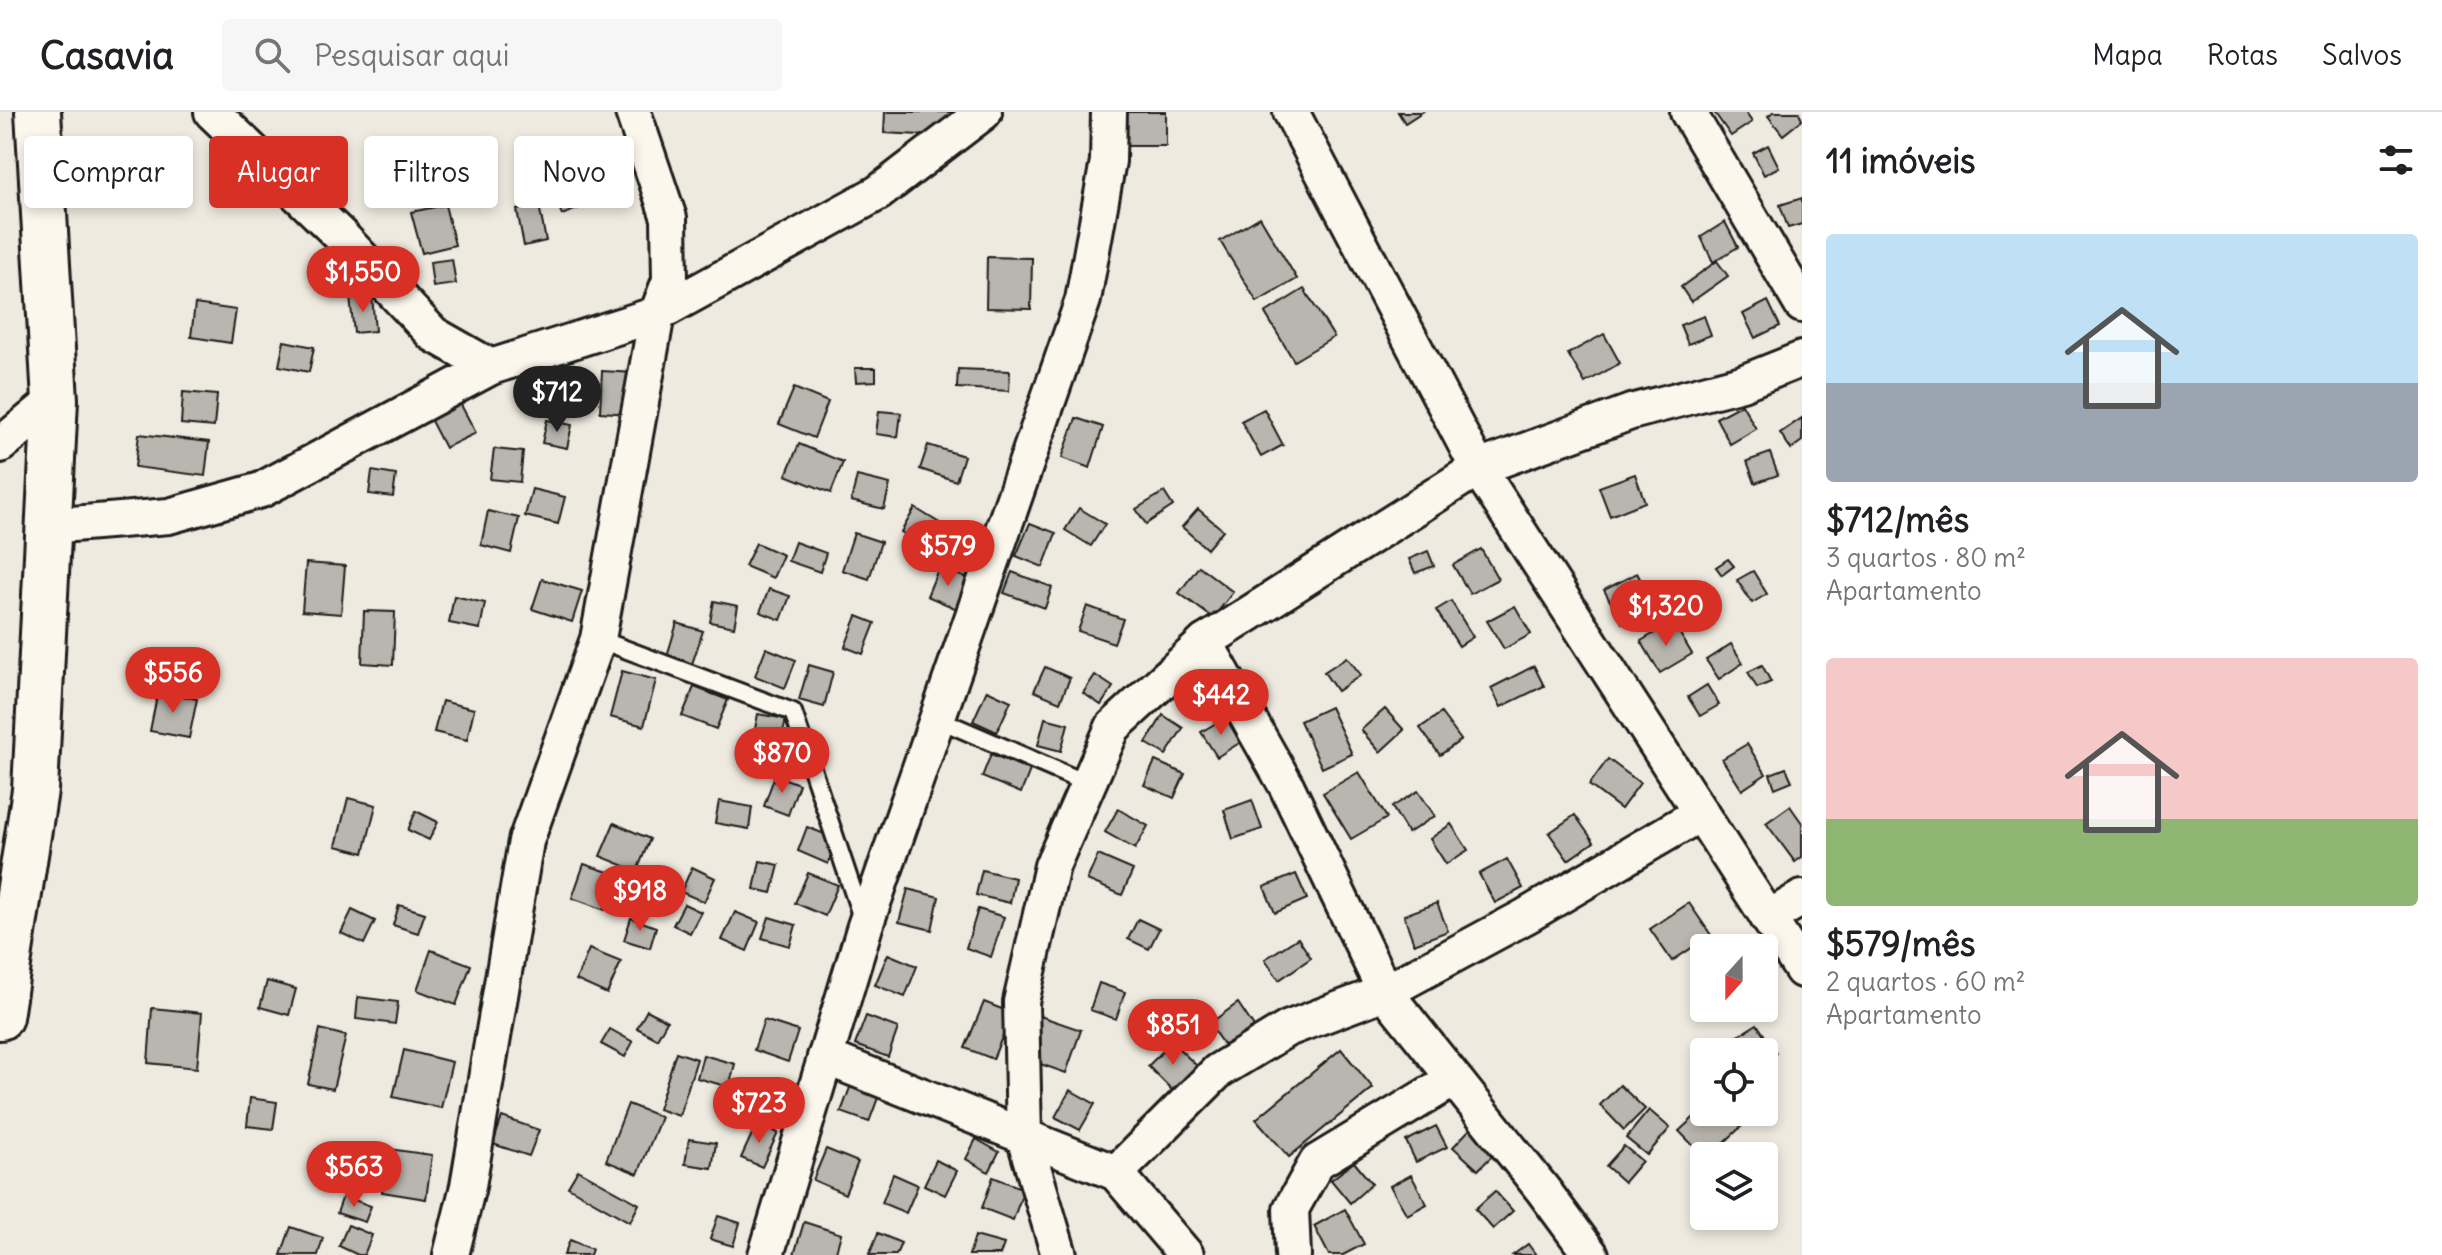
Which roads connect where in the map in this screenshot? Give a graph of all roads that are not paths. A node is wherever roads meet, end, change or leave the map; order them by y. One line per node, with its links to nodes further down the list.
1 (38, 112): 12 (main road)
2 (212, 112): 11 (street)
3 (633, 112): 9 (street)
4 (984, 112): 9 (street)
5 (1109, 112): 18 (street)
6 (1291, 112): 14 (street)
7 (1688, 112): 8 (street)
8 (1802, 305)
9 (657, 314): 11 (street); 16 (street)
10 (1802, 359): 14 (street)
11 (491, 367): 15 (street)
12 (55, 400): 13 (street); 15 (main road)
13 (0, 445)
14 (1478, 468): 17 (street); 20 (street)
15 (48, 526): 26 (main road)
16 (598, 639): 23 (lane); 31 (street)
17 (1205, 642): 19 (street); 25 (street)
18 (938, 719): 19 (lane); 23 (street)
19 (1088, 784): 29 (street)
20 (1701, 813): 22 (street); 25 (street)
21 (1802, 898): 22 (street)
22 (1768, 918): 24 (street)
23 (865, 926): 27 (street)
24 (1802, 970)
25 (1385, 992): 28 (street); 30 (street)
26 (0, 1017)
27 (825, 1057): 29 (street); 32 (street)
28 (1454, 1079): 35 (street); 36 (street)
29 (1024, 1137): 30 (street); 33 (street)
30 (1116, 1173): 34 (street)
31 (462, 1252)
32 (766, 1255)
33 (1059, 1255)
34 (1186, 1255)
35 (1293, 1255)
36 (1591, 1255)

